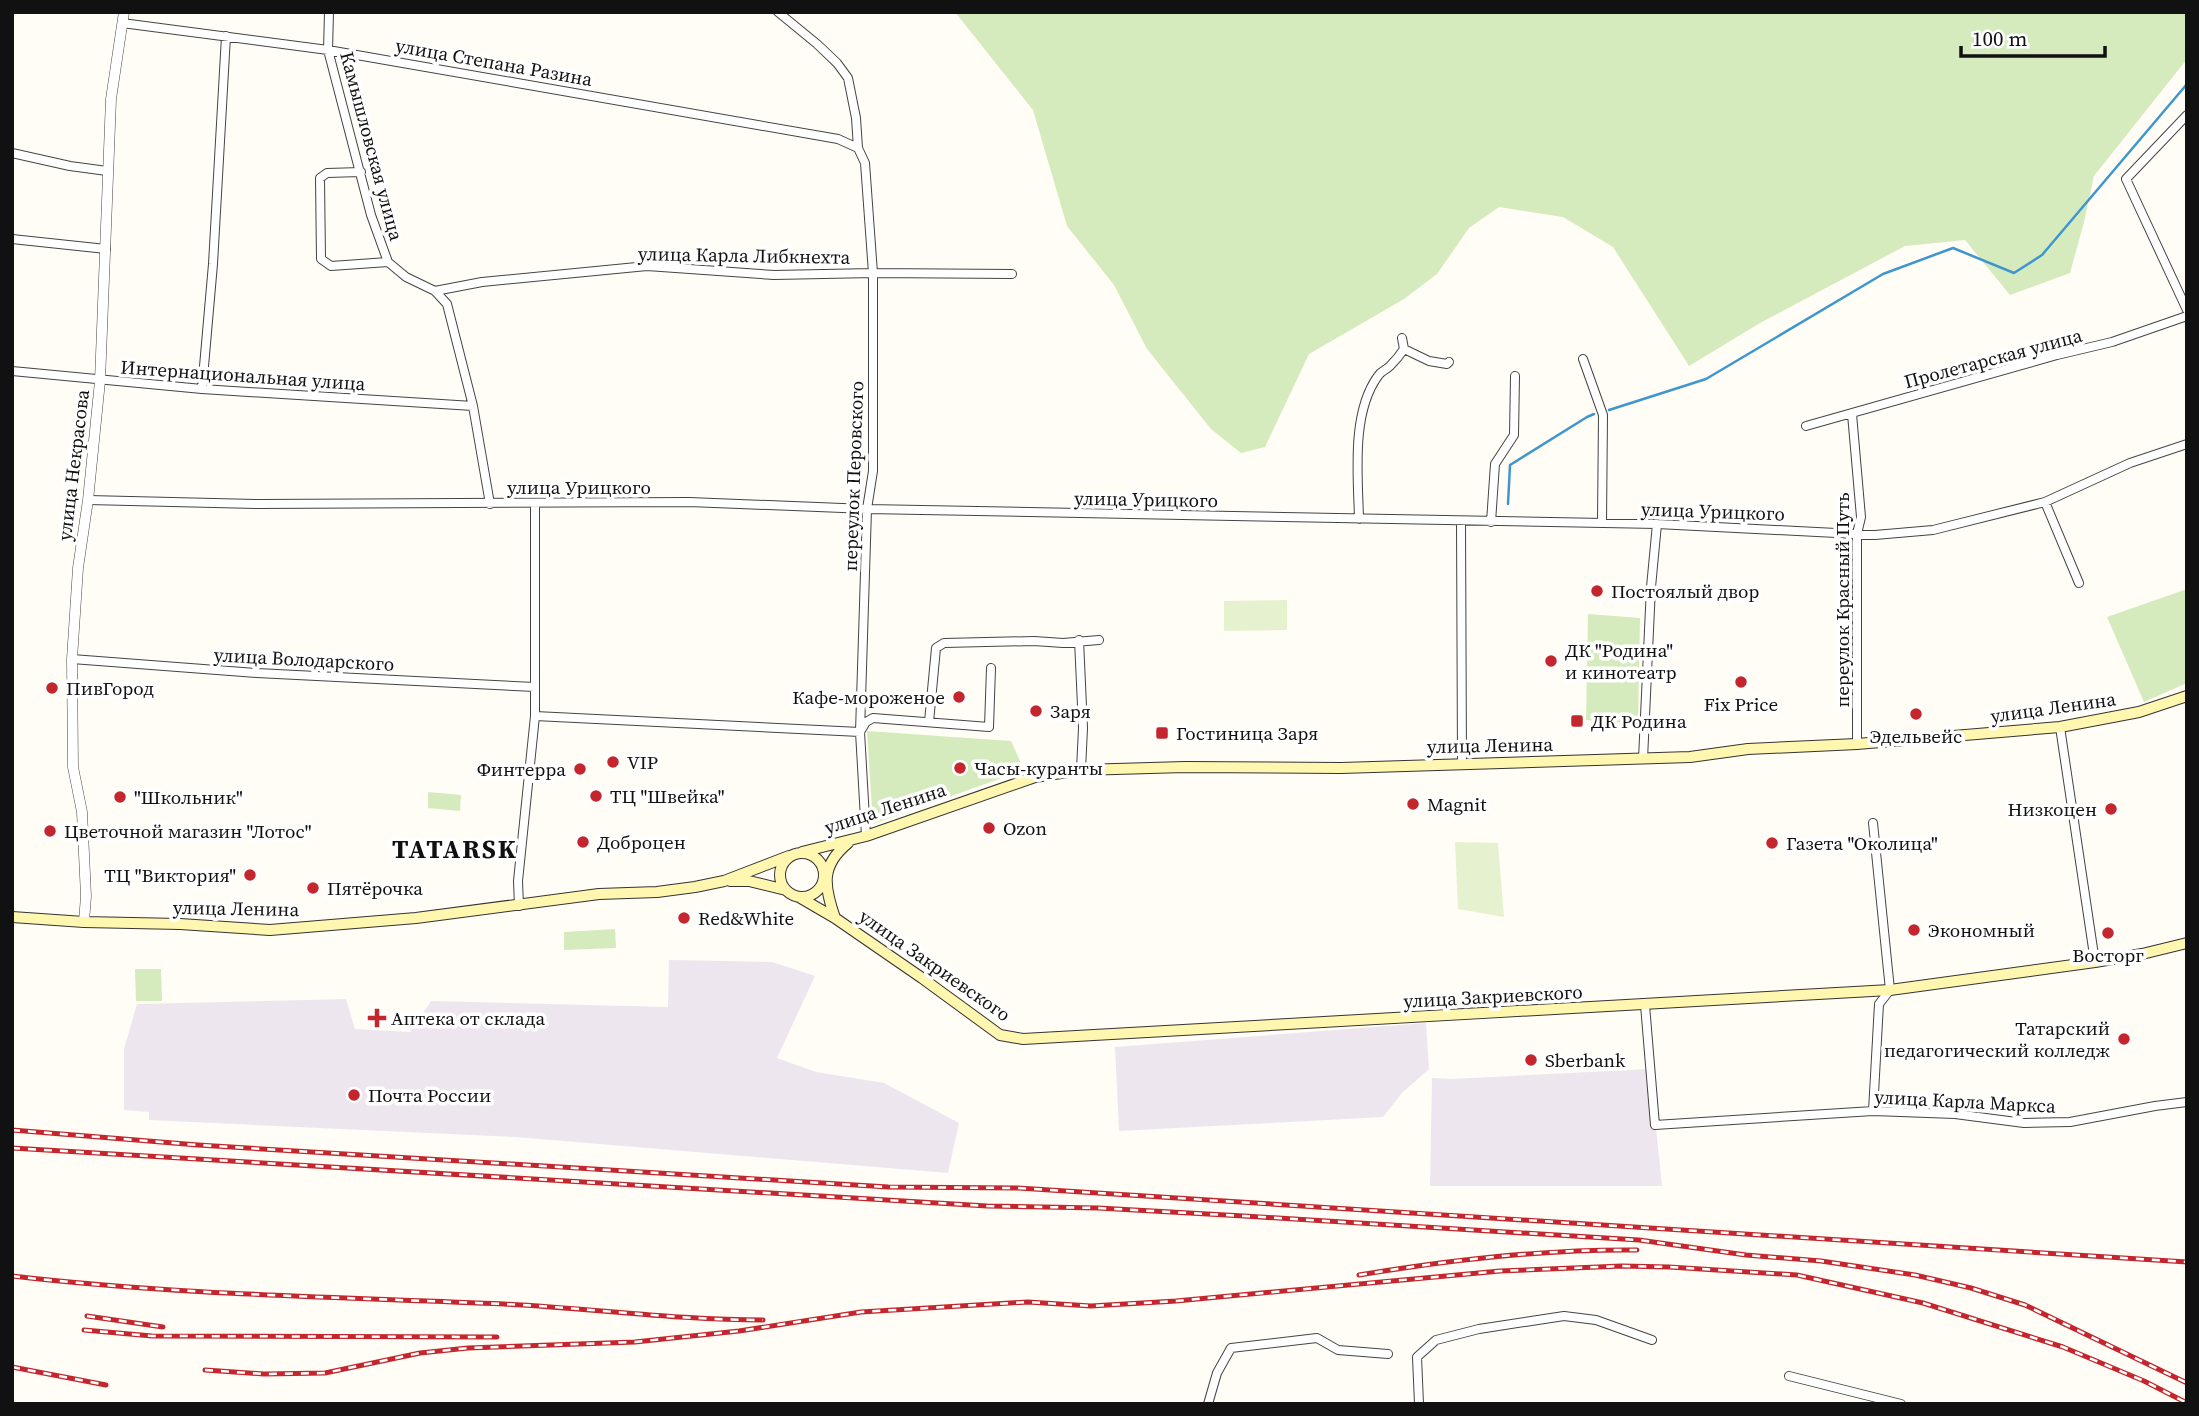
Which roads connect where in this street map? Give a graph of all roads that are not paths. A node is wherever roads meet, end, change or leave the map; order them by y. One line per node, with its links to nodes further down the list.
1 (329, 12): 5 (street, Камышловская улица)
2 (778, 12): 7 (street, переулок Перовского)
3 (123, 18): 4 (street, улица Степана Разина); 9 (street, улица Некрасова)
4 (226, 36): 5 (street, улица Степана Разина); 26 (street)
5 (328, 50): 7 (street, улица Степана Разина); 10 (street, Камышловская улица)
6 (2187, 114): 17 (street)
7 (858, 148): 14 (street, переулок Перовского)
8 (12, 153): 9 (street)
9 (107, 171): 12 (street, улица Некрасова)
10 (361, 172): 13 (street, Камышловская улица); 13 (street)
11 (12, 239): 12 (street)
12 (106, 249): 25 (street, улица Некрасова)
13 (388, 262): 16 (street, Камышловская улица)
14 (873, 273): 15 (street, улица Карла Либкнехта); 16 (street, улица Карла Либкнехта); 35 (street, переулок Перовского)
15 (1012, 274)
16 (435, 291): 27 (street)
17 (2187, 310)
18 (2187, 316): 28 (street, Пролетарская улица)
19 (1402, 338): 20 (street)
20 (1404, 349): 22 (street); 36 (street)
21 (1583, 359): 39 (street)
22 (1449, 362)
23 (12, 371): 25 (street, Интернациональная улица)
24 (1515, 376): 38 (street)
25 (100, 381): 26 (street, Интернациональная улица); 31 (street, улица Некрасова)
26 (202, 389): 27 (street, Интернациональная улица)
27 (473, 406): 33 (street)
28 (1852, 414): 29 (street, Пролетарская улица); 41 (street, переулок Красный Путь)
29 (1806, 426)
30 (2187, 444): 32 (street, улица Урицкого)
31 (89, 500): 33 (street, улица Урицкого); 45 (street, улица Некрасова)
32 (2045, 502): 41 (street, улица Урицкого); 42 (street)
33 (490, 504): 34 (street, улица Урицкого)
34 (535, 504): 35 (street, улица Урицкого); 47 (street)
35 (867, 509): 36 (street, улица Урицкого); 52 (street, переулок Перовского)
36 (1359, 519): 37 (street, улица Урицкого)
37 (1461, 521): 38 (street, улица Урицкого); 55 (street)
38 (1491, 522): 39 (street, улица Урицкого)
39 (1602, 523): 40 (street, улица Урицкого)
40 (1657, 524): 41 (street, улица Урицкого); 54 (street)
41 (1857, 534): 53 (street, переулок Красный Путь)
42 (2080, 583)
43 (1079, 640): 44 (street); 50 (street); 56 (street)
44 (1099, 640)
45 (72, 659): 47 (street, улица Володарского); 68 (street, улица Некрасова)
46 (991, 668): 50 (street)
47 (535, 687): 49 (street)
48 (2187, 696): 51 (main road, улица Ленина)
49 (535, 716): 52 (street); 65 (street)
50 (929, 722): 52 (street)
51 (2060, 727): 53 (main road, улица Ленина); 70 (street)
52 (860, 732): 58 (street, переулок Перовского)
53 (1857, 744): 54 (main road, улица Ленина)
54 (1643, 759): 55 (main road, улица Ленина)
55 (1462, 763): 56 (main road, улица Ленина)
56 (1081, 770): 58 (main road, улица Ленина)
57 (1872, 823): 71 (street)
58 (866, 836): 59 (main road, улица Ленина); 61 (main road)
59 (802, 852): 60 (main road, улица Ленина); 61 (main road, улица Ленина)
60 (789, 856): 62 (main road, улица Ленина); 63 (main road)
61 (825, 877): 64 (main road); 67 (main road)
62 (724, 881): 63 (main road); 65 (main road, улица Ленина)
63 (786, 890): 64 (main road)
64 (799, 897): 67 (main road, улица Закриевского)
65 (519, 906): 68 (main road, улица Ленина)
66 (12, 917): 68 (main road, улица Ленина)
67 (835, 918): 72 (main road, улица Закриевского)
68 (83, 922)
69 (2187, 943): 70 (main road, улица Закриевского)
70 (2095, 962): 71 (main road, улица Закриевского)
71 (1890, 990): 72 (main road, улица Закриевского); 74 (street)
72 (1645, 1005): 74 (street, улица Карла Маркса)
73 (2187, 1102): 74 (street, улица Карла Маркса)
74 (1873, 1111)
75 (1652, 1340): 79 (street)
76 (1388, 1354): 78 (street)
77 (1789, 1376): 80 (street)
78 (1208, 1404)
79 (1419, 1404)
80 (1901, 1404)

